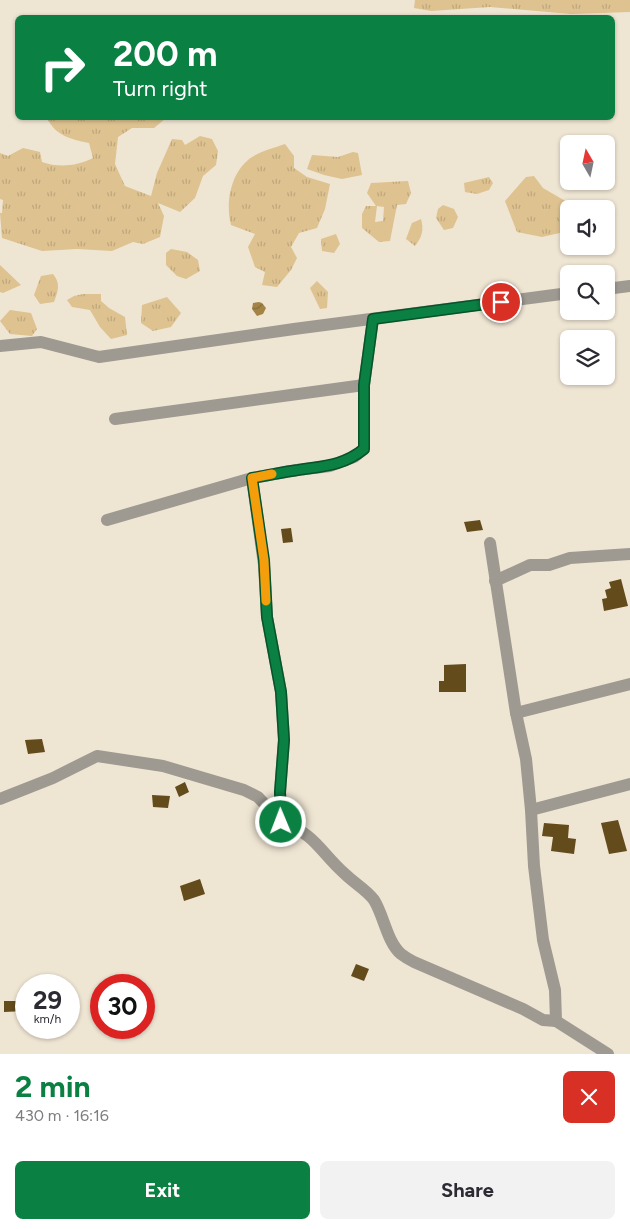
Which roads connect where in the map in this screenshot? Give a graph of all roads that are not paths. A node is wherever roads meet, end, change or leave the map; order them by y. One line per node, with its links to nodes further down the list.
1 (630, 286): 2 (street)
2 (615, 288)
3 (560, 295): 4 (street)
4 (373, 319): 5 (street); 6 (street)
5 (0, 346)
6 (364, 385): 7 (street); 8 (street)
7 (115, 418)
8 (252, 478): 9 (street); 18 (street)
9 (107, 520)
10 (490, 543): 12 (street)
11 (630, 554): 12 (street)
12 (496, 581): 14 (street)
13 (630, 684): 14 (street)
14 (516, 713): 17 (street)
15 (630, 784): 17 (street)
16 (0, 799): 18 (street)
17 (531, 810): 19 (street)
18 (281, 822): 19 (street)
19 (556, 1021): 20 (street)
20 (608, 1054)

